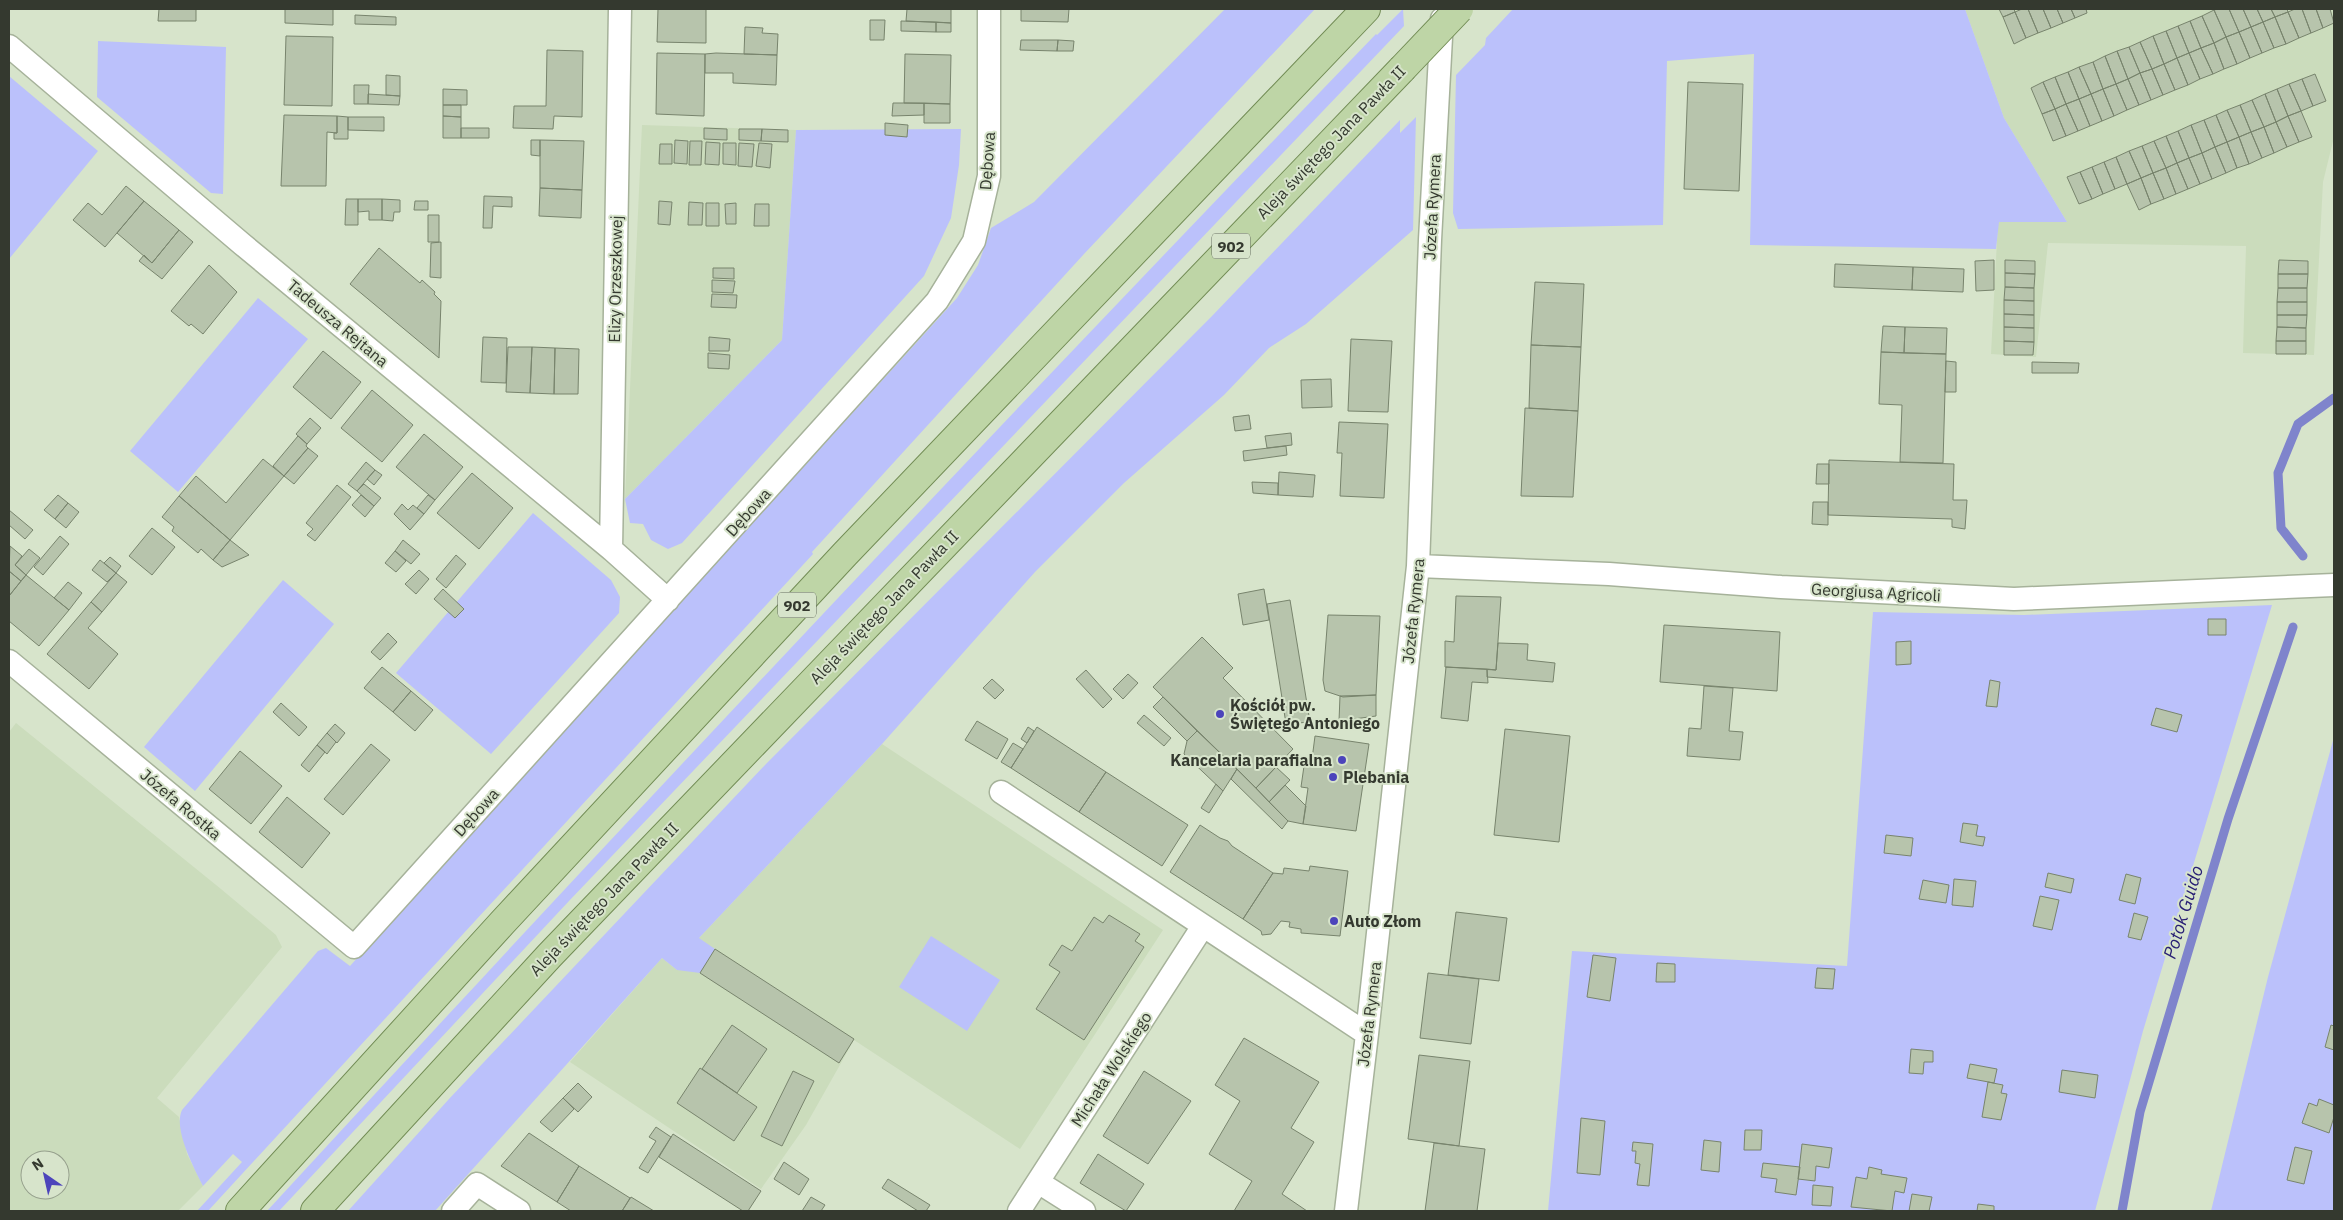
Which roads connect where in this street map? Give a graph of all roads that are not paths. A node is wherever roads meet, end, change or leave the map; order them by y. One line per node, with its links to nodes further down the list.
1 (620, 9): 7 (street, Elizy Orzeszkowej)
2 (990, 9): 10 (street, Dębowa)
3 (1366, 9): 17 (main road, 902)
4 (1442, 9): 8 (street, Józefa Rymera)
5 (1459, 9): 18 (main road, Aleja świętego Jana Pawła II / 902, bridge)
6 (9, 46): 7 (street, Tadeusza Rejtana)
7 (611, 549): 10 (street, Tadeusza Rejtana)
8 (1418, 566): 9 (street, Georgiusa Agricoli); 15 (street, Józefa Rymera)
9 (2334, 585)
10 (668, 600): 14 (street, Dębowa)
11 (9, 661): 14 (street, Józefa Rostka)
12 (1000, 792): 13 (street)
13 (1203, 926): 15 (street); 16 (street, Michała Wolskiego)
14 (354, 947)
15 (1367, 1034): 23 (street, Józefa Rymera)
16 (1038, 1182): 21 (street, Michała Wolskiego); 22 (street)
17 (240, 1211)
18 (315, 1211)
19 (453, 1211): 20 (street)
20 (519, 1211)
21 (1019, 1211)
22 (1084, 1211)
23 (1346, 1211)

